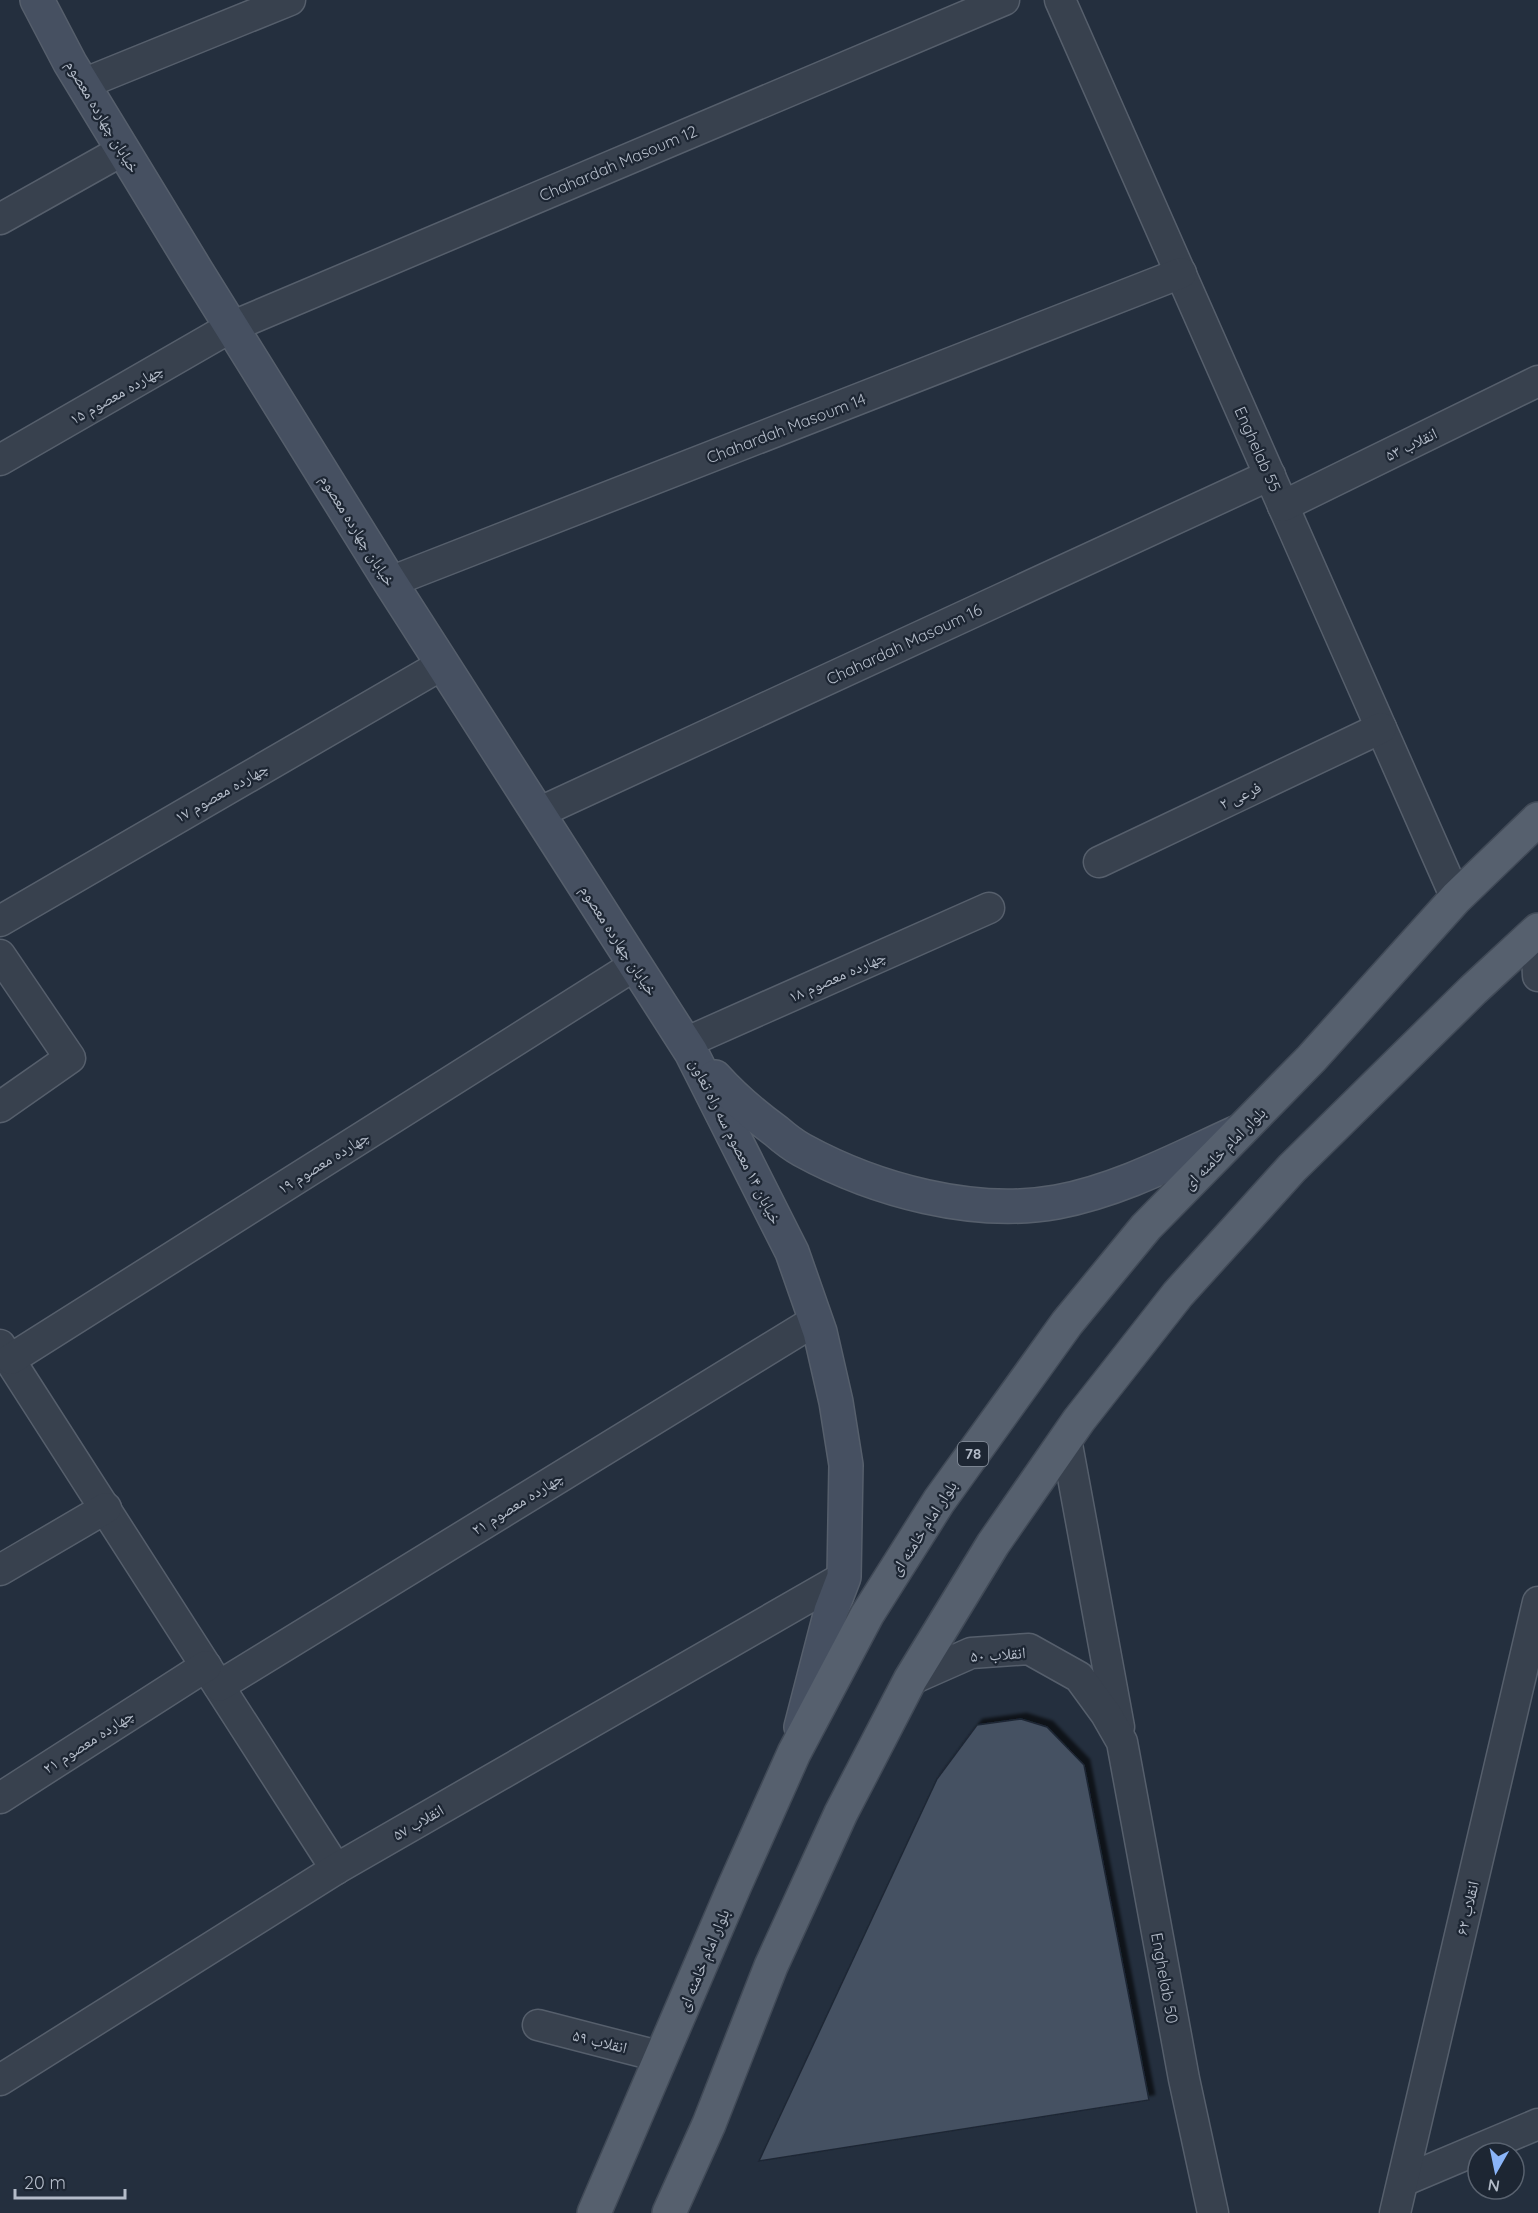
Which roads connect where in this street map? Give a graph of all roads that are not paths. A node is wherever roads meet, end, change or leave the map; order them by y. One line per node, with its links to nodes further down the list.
1 (37, 0): 5 (street, خیابان چهارده معصوم)
2 (290, 0): 5 (street)
3 (1004, 0): 9 (street, Chahardah Masoum 12)
4 (1060, 0): 8 (street, Enghelab 55)
5 (83, 84): 6 (street, خیابان چهارده معصوم)
6 (123, 150): 7 (street); 9 (street, خیابان چهارده معصوم)
7 (0, 219)
8 (1181, 273): 12 (street, Enghelab 55); 14 (street, Chahardah Masoum 14)
9 (231, 327): 11 (street, چهارده معصوم ۱۵); 14 (street, خیابان چهارده معصوم)
10 (1538, 381): 13 (street, انقلاب ۵۳)
11 (0, 460)
12 (1270, 474): 13 (street, Enghelab 55); 17 (street, Chahardah Masoum 16)
13 (1283, 506): 16 (street, Enghelab 55)
14 (390, 582): 15 (street, خیابان چهارده معصوم)
15 (443, 664): 17 (street, خیابان چهارده معصوم); 22 (street, چهارده معصوم ۱۷)
16 (1381, 728): 19 (street, فرعی ۲); 20 (street, Enghelab 55)
17 (538, 813): 25 (street, خیابان چهارده معصوم)
18 (1538, 819): 20 (main road, بلوار امام خامنه ای / 78)
19 (1099, 862)
20 (1456, 898): 29 (main road, بلوار امام خامنه ای / 78)
21 (989, 908): 27 (street, چهارده معصوم ۱۸)
22 (0, 921)
23 (1537, 931): 26 (street); 32 (main road)
24 (0, 955): 28 (street)
25 (635, 965): 27 (street, خیابان چهارده معصوم); 31 (street, چهارده معصوم ۱۹)
26 (1538, 976)
27 (688, 1048): 29 (street, خیابان ۱۴ معصوم سه راه تعاون); 30 (street, خیابان ۱۴ معصوم سه راه تعاون)
28 (0, 1107)
29 (1243, 1129): 40 (main road, بلوار امام خامنه ای / 78)
30 (816, 1320): 35 (street, خیابان ۱۴ معصوم سه راه تعاون); 37 (street, چهارده معصوم ۲۱)
31 (5, 1352): 33 (street)
32 (1066, 1439): 38 (main road); 39 (street, Enghelab 50)
33 (106, 1508): 34 (street); 37 (street)
34 (0, 1570)
35 (844, 1576): 40 (street, خیابان ۱۴ معصوم سه راه تعاون); 42 (street, انقلاب ۵۷)
36 (1538, 1602): 47 (street, انقلاب ۶۲)
37 (213, 1676): 41 (street, چهارده معصوم ۲۱); 42 (street)
38 (910, 1680): 39 (street, انقلاب ۵۰); 49 (main road)
39 (1122, 1742): 50 (street, Enghelab 50)
40 (794, 1753): 44 (main road, بلوار امام خامنه ای / 78)
41 (0, 1798)
42 (336, 1869): 45 (street, انقلاب ۵۷)
43 (538, 2025): 44 (street, انقلاب ۵۹)
44 (663, 2056): 48 (main road, بلوار امام خامنه ای / 78)
45 (0, 2080)
46 (1538, 2124): 47 (street)
47 (1402, 2181): 51 (street, انقلاب ۶۲)
48 (594, 2213)
49 (669, 2213)
50 (1213, 2213)
51 (1395, 2213)

